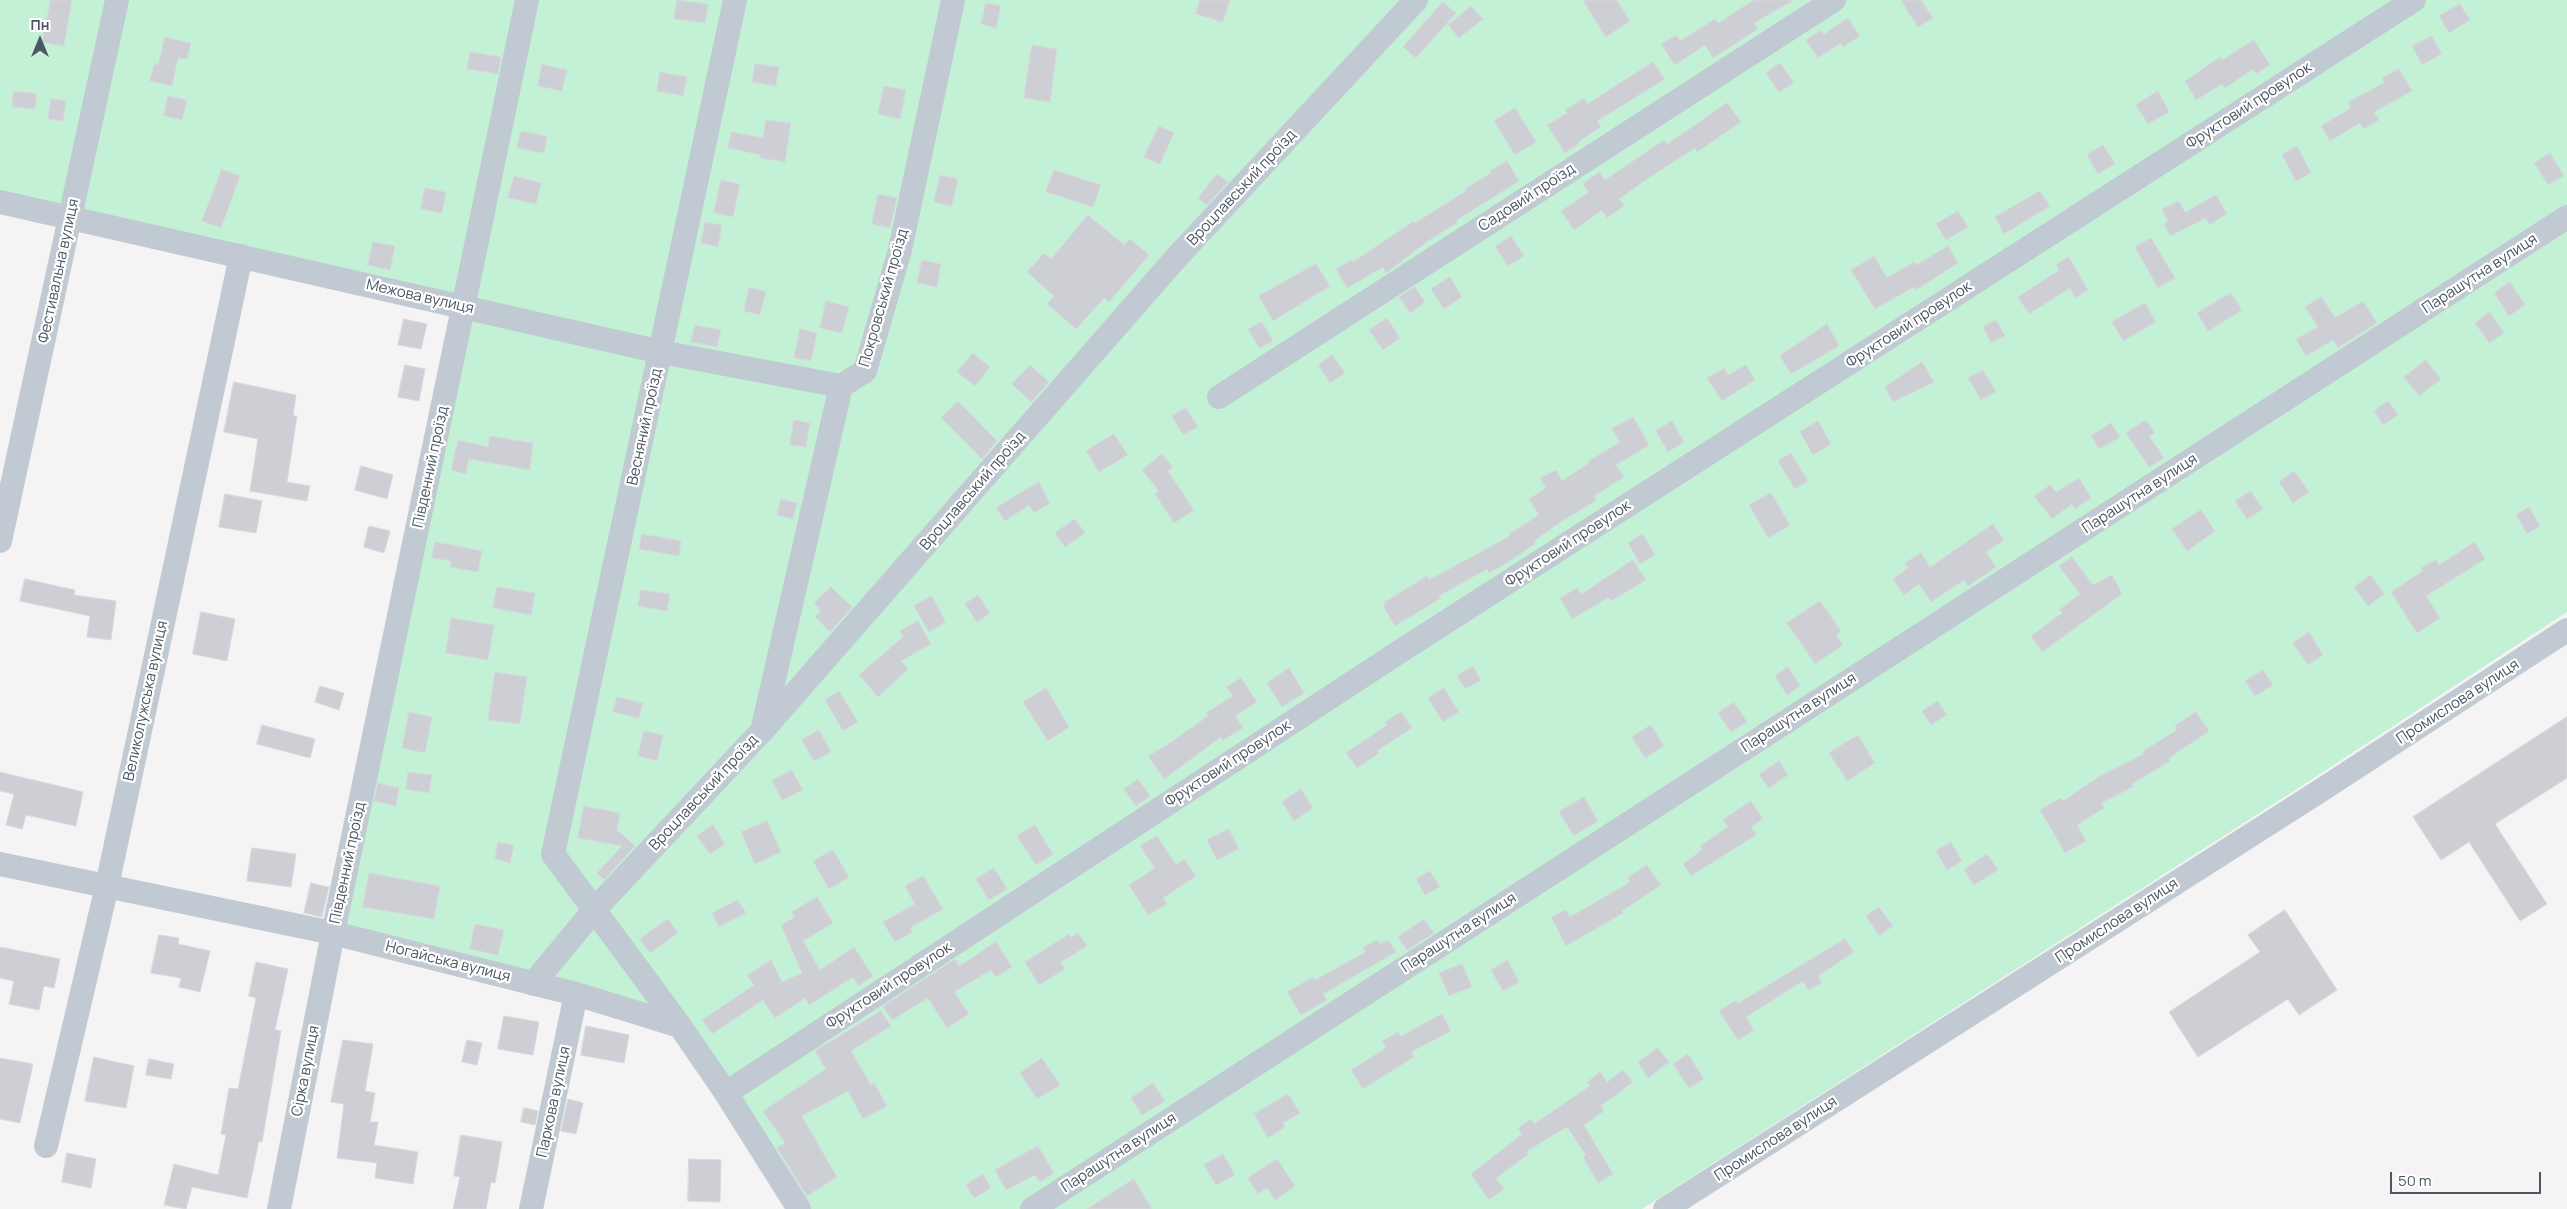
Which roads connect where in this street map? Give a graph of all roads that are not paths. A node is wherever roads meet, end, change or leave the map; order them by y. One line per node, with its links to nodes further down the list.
1 (117, 0): 9 (street, Фестивальна вулиця)
2 (527, 0): 12 (street, Південний проїзд)
3 (735, 0): 13 (street, Весняний проїзд)
4 (953, 0): 14 (street, Покровський проїзд)
5 (1416, 0): 18 (street, Вроцлавський проїзд)
6 (1834, 0): 15 (street, Садовий проїзд)
7 (2414, 0): 26 (street, Фруктовий провулок)
8 (0, 202): 9 (street, Межова вулиця)
9 (71, 216): 11 (street, Межова вулиця); 16 (street, Фестивальна вулиця)
10 (2567, 218): 31 (street, Парашутна вулиця)
11 (241, 256): 12 (street, Межова вулиця); 20 (street, Великолужська вулиця)
12 (464, 307): 13 (street, Межова вулиця); 22 (street, Південний проїзд)
13 (661, 352): 14 (street, Межова вулиця); 21 (street, Весняний проїзд)
14 (841, 386): 18 (street)
15 (1219, 397)
16 (0, 541)
17 (2567, 630): 32 (street, Промислова вулиця)
18 (762, 731): 21 (street, Вроцлавський проїзд)
19 (0, 864): 20 (street, Ногайська вулиця)
20 (106, 886): 22 (street, Ногайська вулиця); 27 (street, Великолужська вулиця)
21 (595, 909): 23 (street, Вроцлавський проїзд); 25 (street)
22 (333, 933): 23 (street, Ногайська вулиця); 28 (street, Сірка вулиця)
23 (533, 984): 24 (street, Ногайська вулиця)
24 (576, 994): 25 (street, Ногайська вулиця); 29 (street, Паркова вулиця)
25 (680, 1026): 26 (street)
26 (726, 1093): 30 (street)
27 (46, 1146)
28 (279, 1209)
29 (531, 1209)
30 (799, 1209)
31 (1032, 1209)
32 (1665, 1209)

